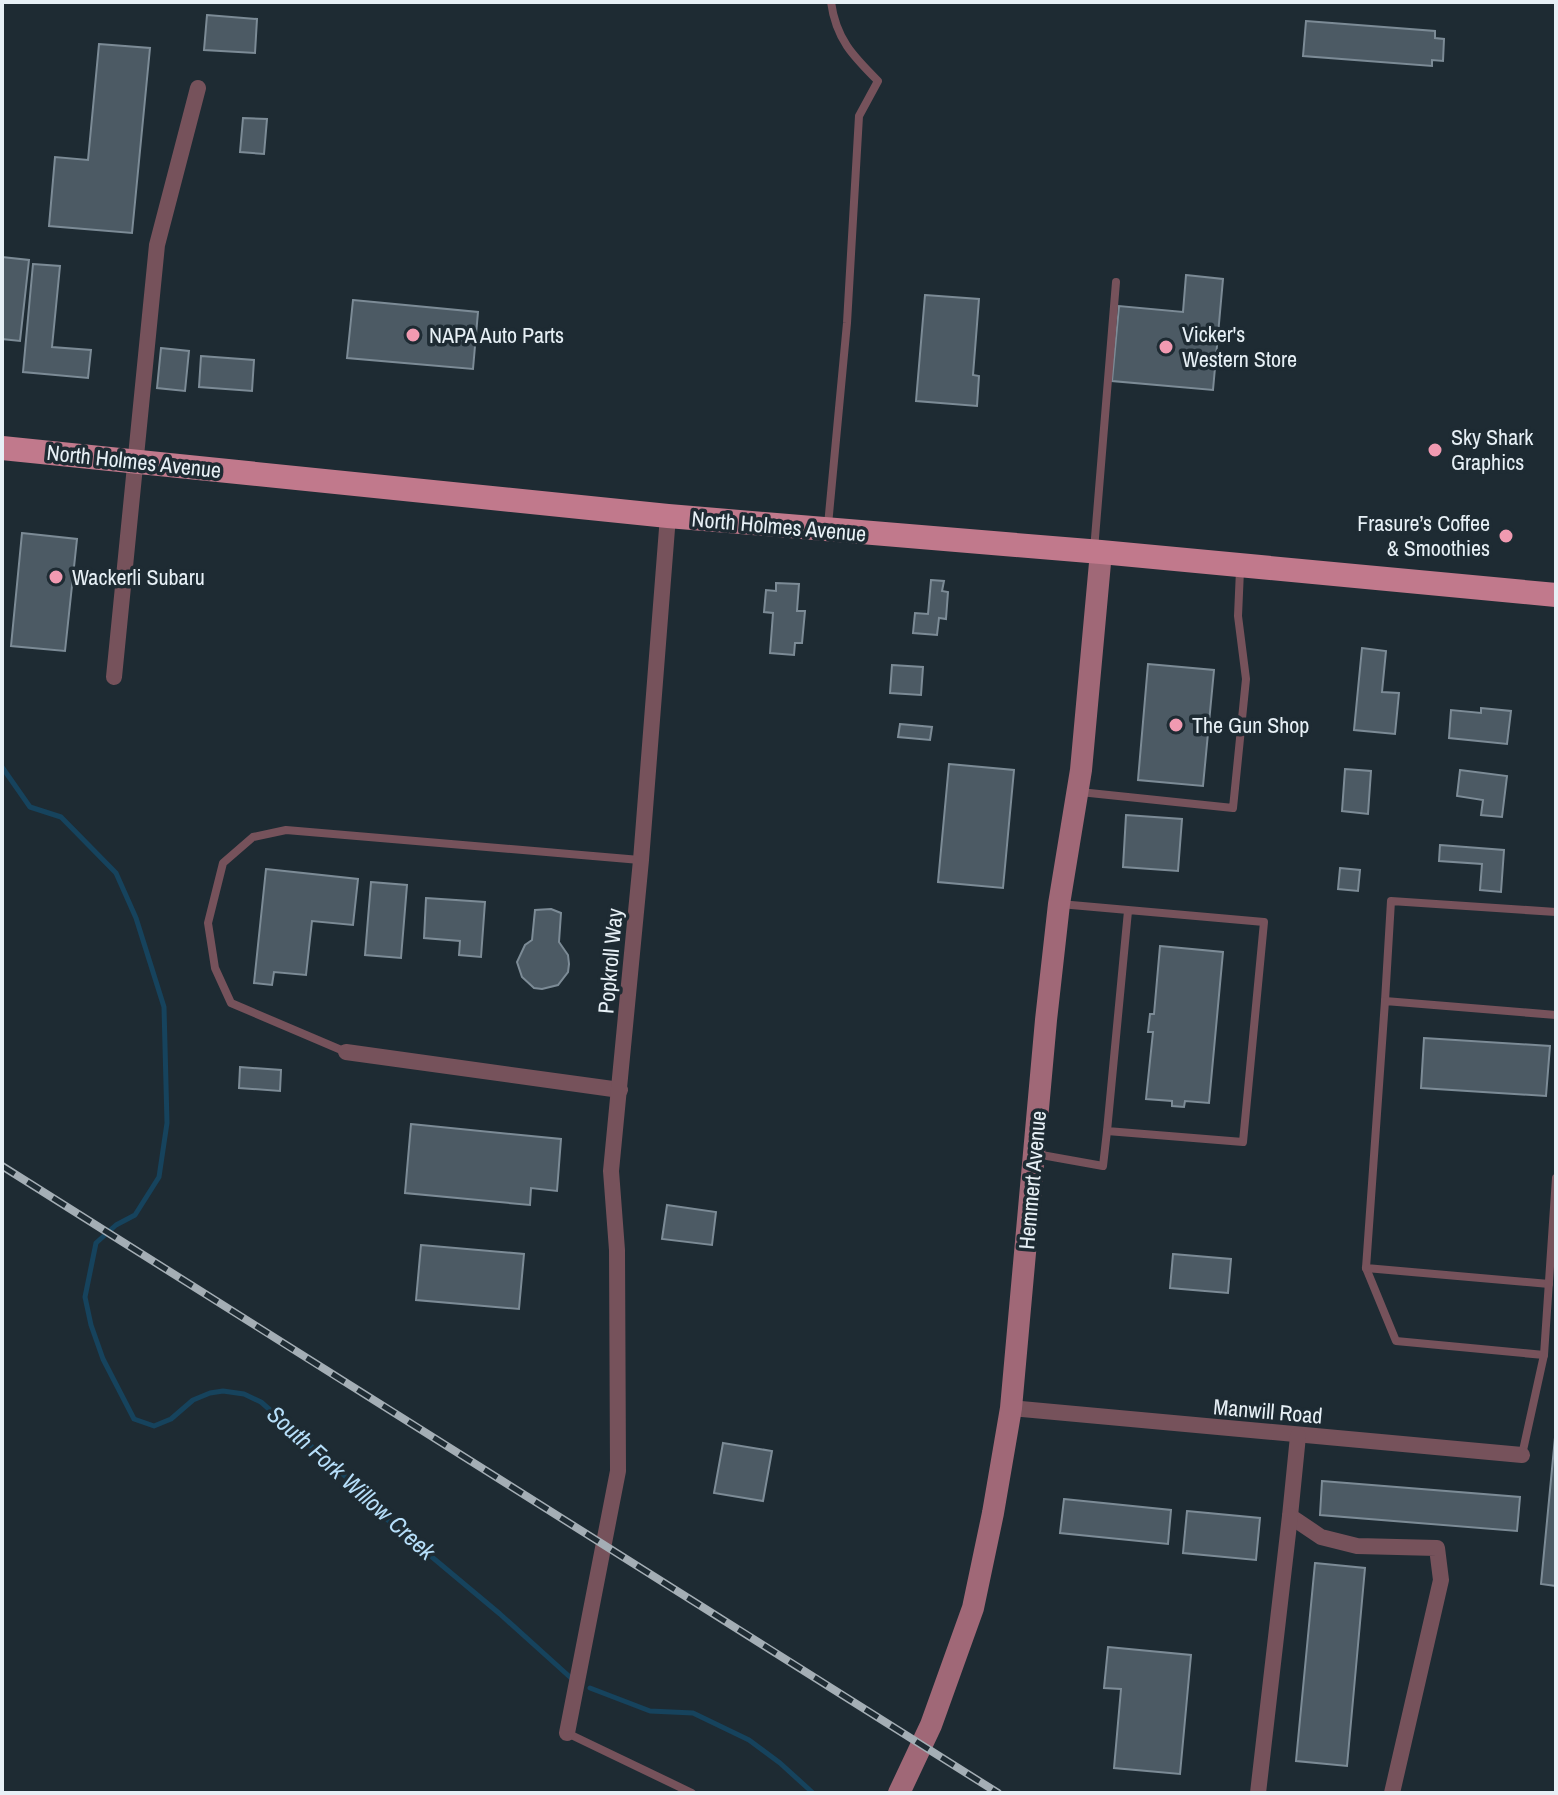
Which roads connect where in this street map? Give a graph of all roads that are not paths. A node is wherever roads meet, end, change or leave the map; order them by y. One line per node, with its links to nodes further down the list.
1 (831, 2): 7 (lane)
2 (198, 88): 5 (street)
3 (1116, 282): 8 (lane)
4 (2, 448): 5 (main road, North Holmes Avenue)
5 (136, 462): 6 (main road, North Holmes Avenue); 11 (street)
6 (668, 516): 7 (main road, North Holmes Avenue); 13 (street, Popkroll Way)
7 (827, 529): 8 (main road, North Holmes Avenue)
8 (1097, 552): 9 (main road, North Holmes Avenue); 12 (street, Hemmert Avenue)
9 (1241, 565): 10 (main road, North Holmes Avenue); 12 (lane)
10 (1556, 595)
11 (114, 677)
12 (1077, 792): 14 (street, Hemmert Avenue)
13 (641, 860): 19 (lane); 20 (street, Popkroll Way)
14 (1059, 904): 15 (lane); 22 (street, Hemmert Avenue)
15 (1128, 911): 21 (lane); 21 (lane)
16 (1556, 912): 17 (lane)
17 (1385, 1001): 18 (lane); 24 (lane)
18 (1556, 1015)
19 (346, 1052): 20 (street)
20 (620, 1090): 31 (street, Popkroll Way)
21 (1107, 1131): 22 (lane)
22 (1035, 1154): 27 (street, Hemmert Avenue)
23 (1556, 1178): 25 (lane)
24 (1366, 1268): 25 (lane); 26 (lane)
25 (1549, 1284): 26 (lane)
26 (1544, 1355): 29 (lane)
27 (1011, 1408): 28 (street, Manwill Road); 33 (street, Hemmert Avenue)
28 (1298, 1436): 29 (street, Manwill Road); 30 (street)
29 (1522, 1455)
30 (1290, 1516): 34 (street); 35 (street)
31 (567, 1733): 32 (lane)
32 (692, 1793)
33 (899, 1793)
34 (1258, 1793)
35 (1392, 1793)

